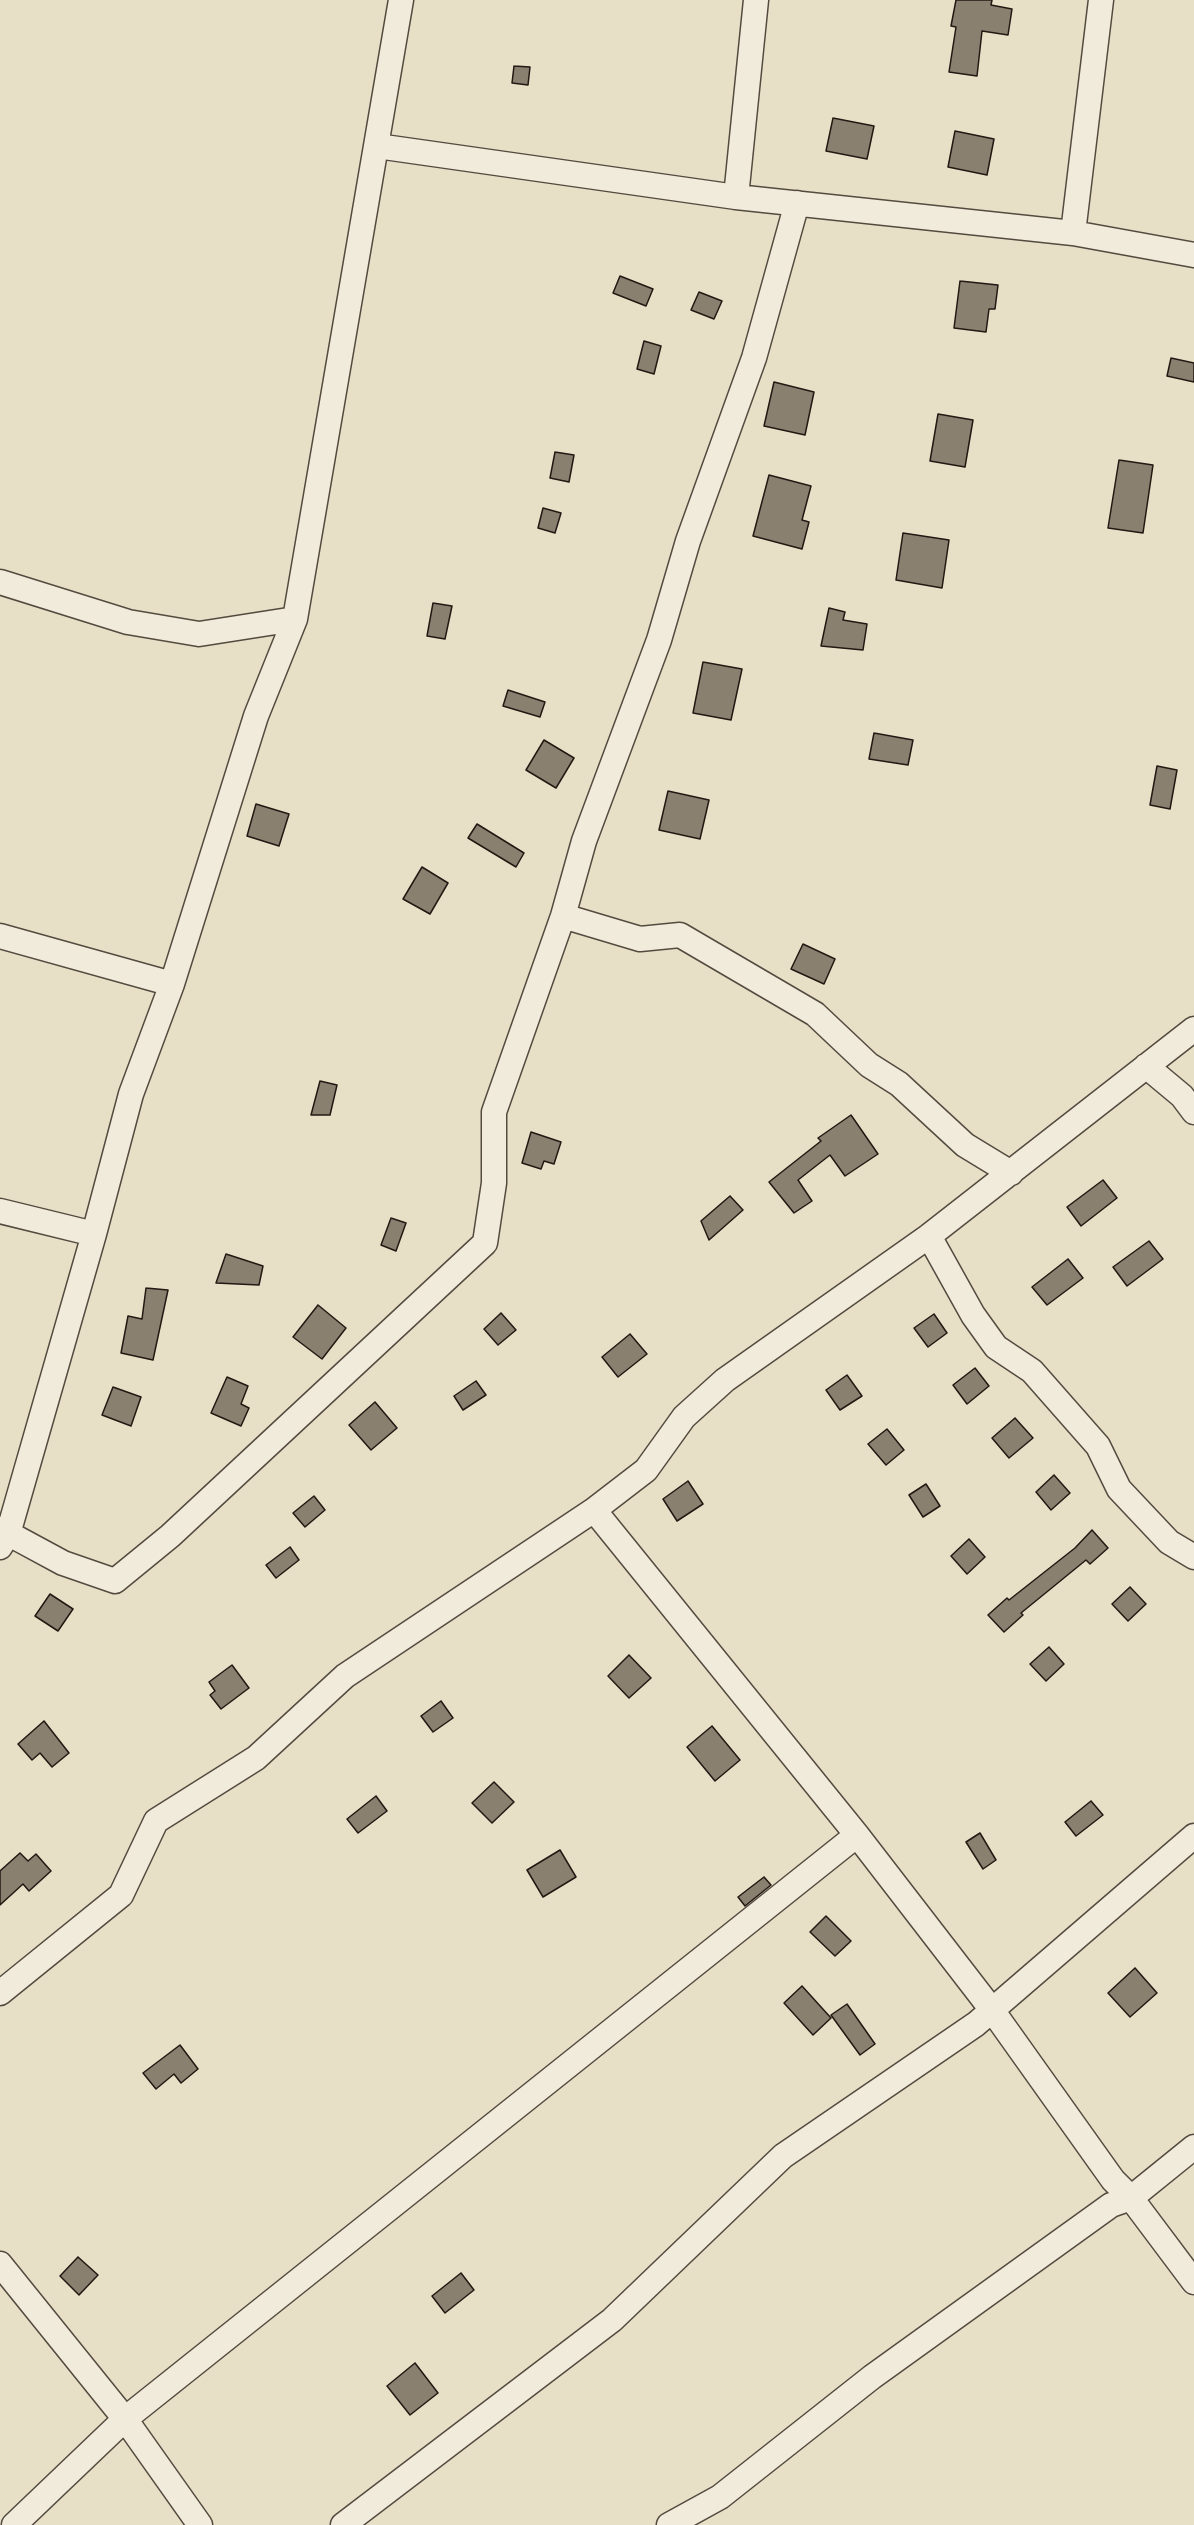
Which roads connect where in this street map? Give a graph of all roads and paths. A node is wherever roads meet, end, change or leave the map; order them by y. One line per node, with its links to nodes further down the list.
1 (401, 0): 4 (street)
2 (756, 0): 5 (street)
3 (1101, 0): 7 (street)
4 (377, 146): 5 (street); 10 (street)
5 (736, 197): 6 (street)
6 (797, 203): 7 (street); 11 (street)
7 (1073, 233): 8 (street)
8 (1194, 255)
9 (0, 582): 10 (street)
10 (295, 619): 13 (street)
11 (563, 916): 17 (street); 22 (street)
12 (0, 936): 13 (street)
13 (172, 984): 19 (street)
14 (1194, 1029): 15 (street)
15 (1146, 1066): 16 (street); 17 (street)
16 (1194, 1112)
17 (1011, 1173): 20 (street)
18 (0, 1211): 19 (street)
19 (94, 1234): 22 (street)
20 (929, 1236): 21 (street); 23 (street)
21 (594, 1510): 24 (street); 26 (street)
22 (3, 1536)
23 (1194, 1557)
24 (857, 1835): 27 (street); 32 (street)
25 (1194, 1836): 27 (street)
26 (0, 1994)
27 (992, 2010): 29 (street); 35 (street)
28 (1194, 2147): 29 (street)
29 (1131, 2198): 31 (street); 36 (street)
30 (0, 2264): 32 (street)
31 (1194, 2282)
32 (125, 2419): 33 (street); 34 (street)
33 (14, 2525)
34 (200, 2525)
35 (342, 2525)
36 (669, 2525)

